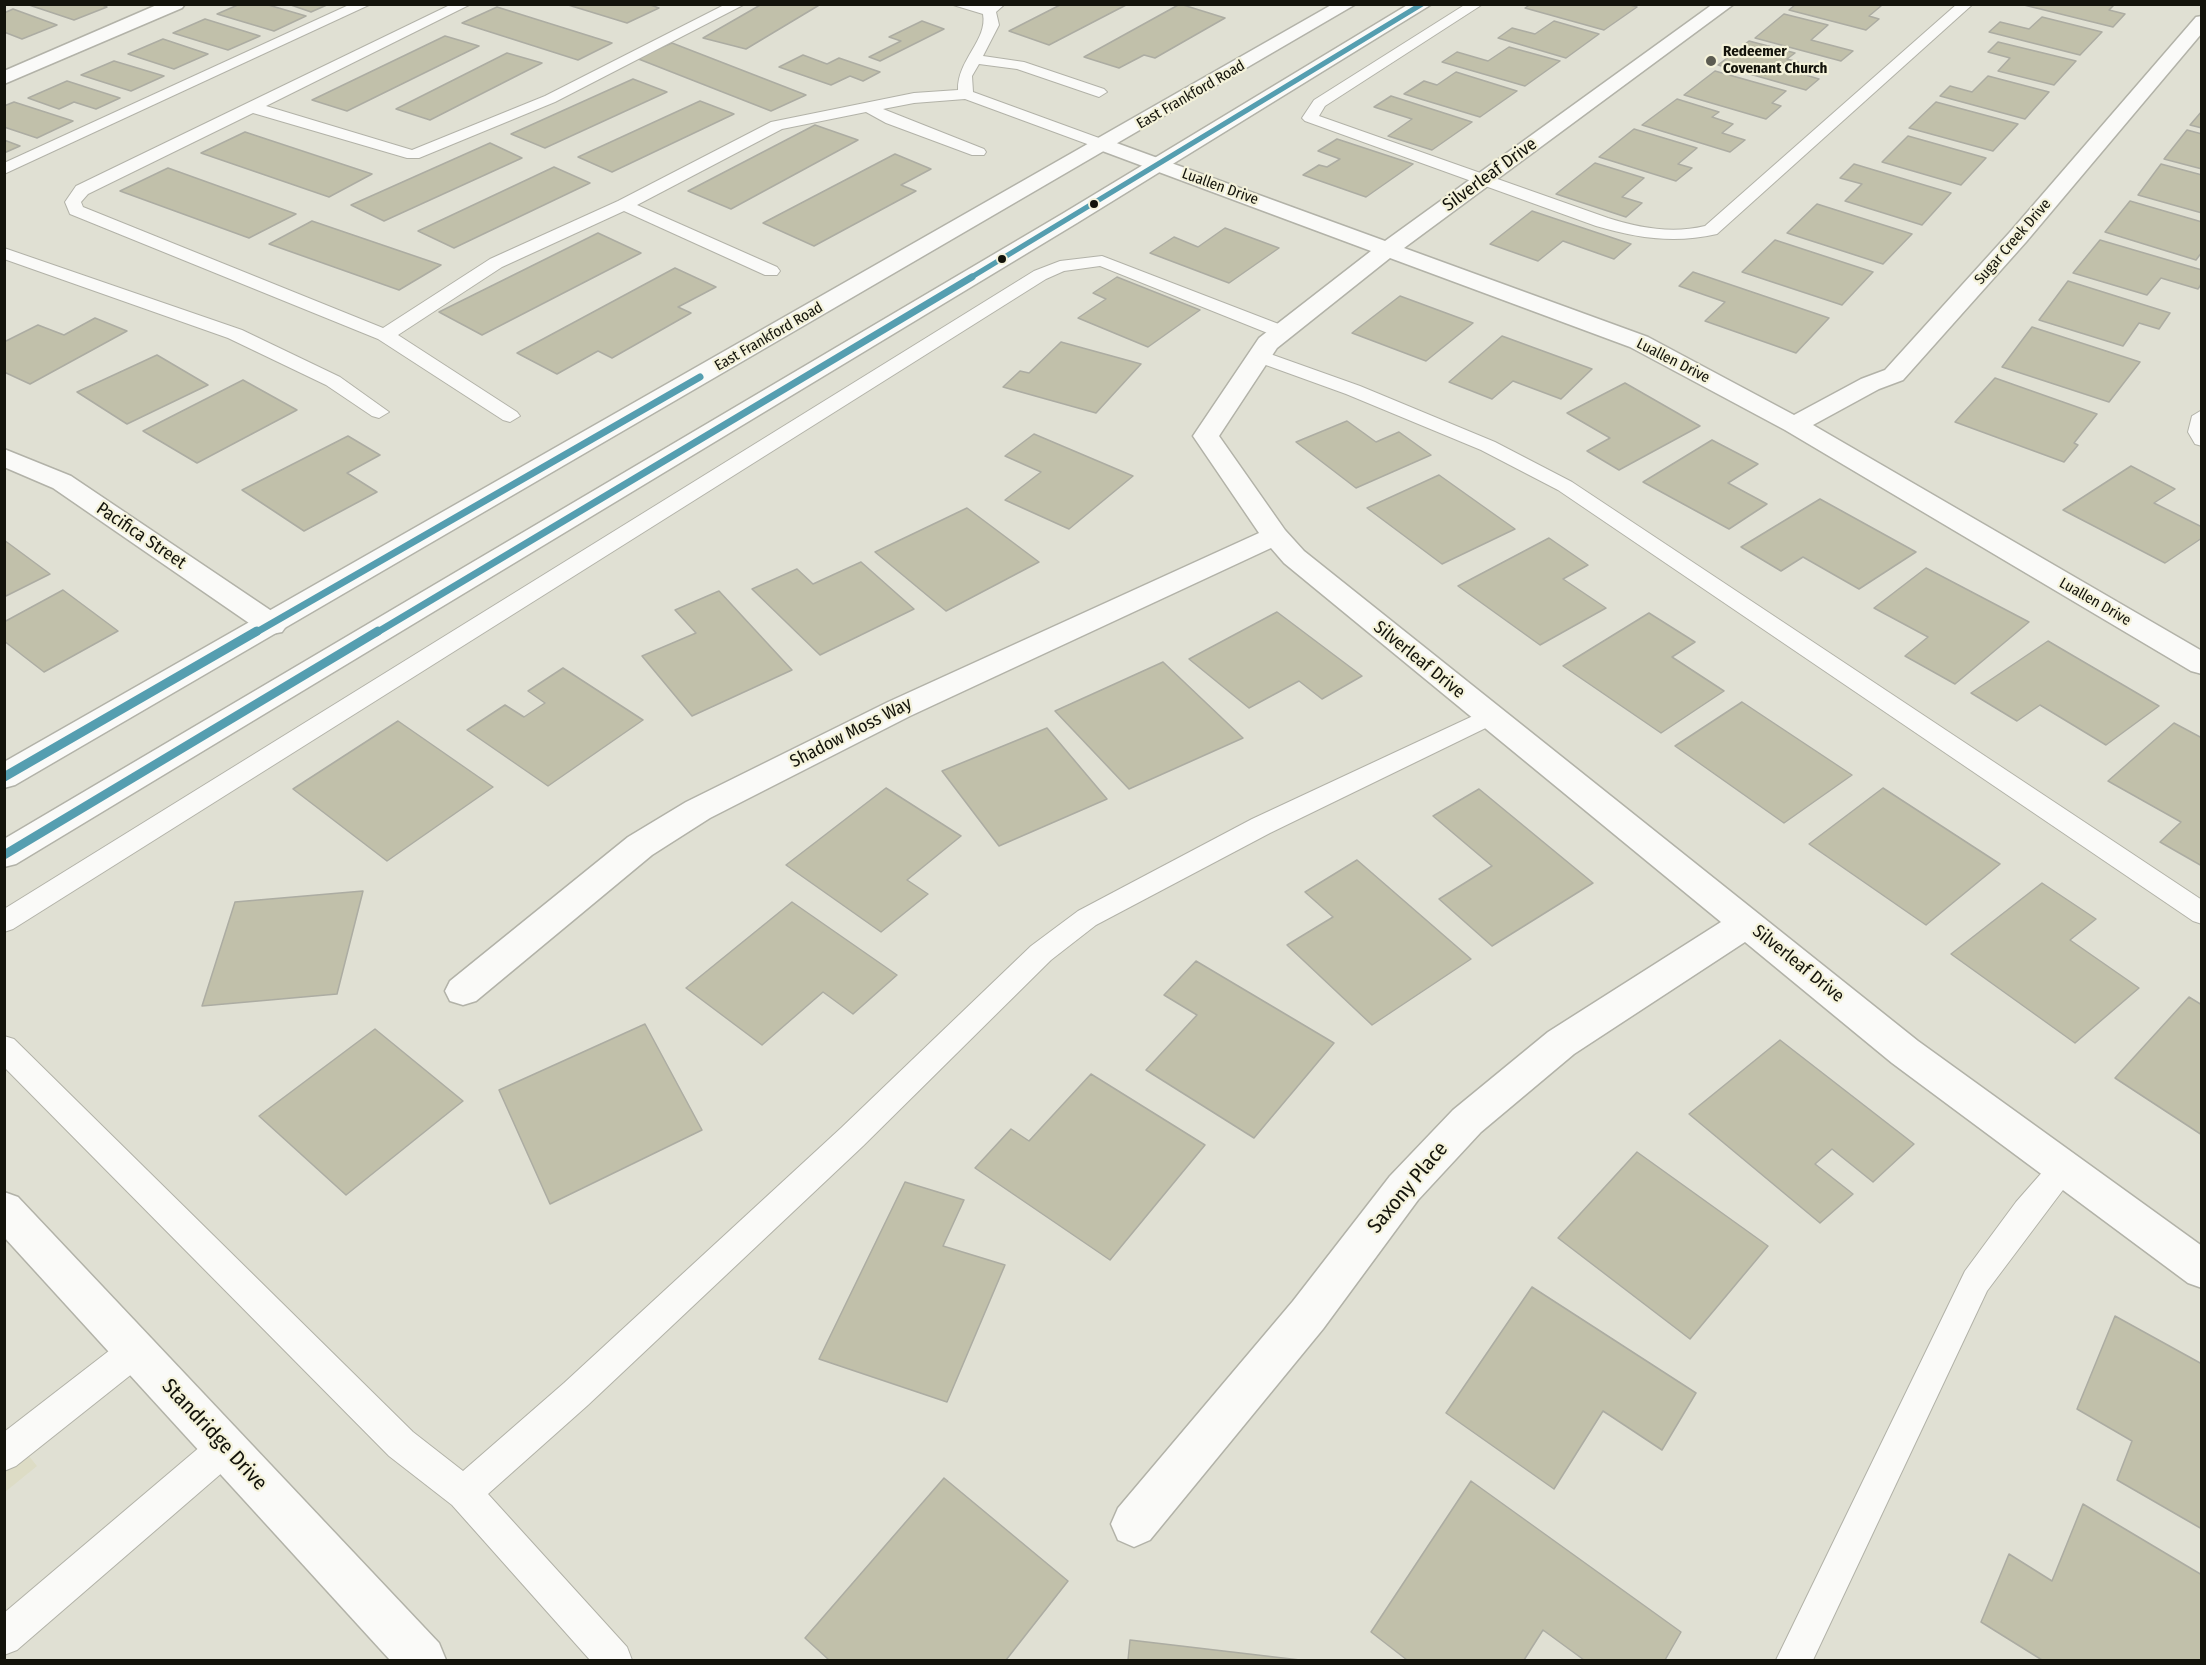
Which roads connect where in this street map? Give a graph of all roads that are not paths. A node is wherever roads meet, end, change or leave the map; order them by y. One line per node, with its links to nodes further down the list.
1 (176, 4): 14 (street)
2 (364, 4): 22 (lane)
3 (464, 4): 17 (lane)
4 (738, 4): 17 (lane)
5 (957, 4): 11 (lane)
6 (1347, 4): 19 (street, East Frankford Road)
7 (1423, 4): 21 (street)
8 (1476, 4): 23 (lane)
9 (1725, 4): 23 (street, Silverleaf Drive)
10 (1966, 4): 23 (lane)
11 (994, 8): 13 (lane)
12 (2202, 21): 34 (street, Sugar Creek Drive)
13 (974, 59): 15 (lane); 16 (lane)
14 (4, 78)
15 (1099, 92)
16 (966, 94): 18 (lane); 19 (lane)
17 (251, 107): 29 (lane)
18 (868, 107): 20 (lane); 24 (lane)
19 (1104, 145): 21 (street, Luallen Drive); 38 (street, East Frankford Road)
20 (978, 152)
21 (1157, 164): 25 (street, Luallen Drive); 42 (street)
22 (4, 169)
23 (1482, 181): 25 (street, Silverleaf Drive)
24 (624, 206): 27 (lane); 29 (lane)
25 (1388, 249): 28 (street, Silverleaf Drive); 34 (street, Luallen Drive)
26 (4, 253): 31 (lane)
27 (771, 271)
28 (1282, 332): 30 (street, Silverleaf Drive); 44 (lane)
29 (385, 335): 32 (lane)
30 (1259, 356): 37 (street, Silverleaf Drive); 43 (lane)
31 (379, 412)
32 (510, 416)
33 (2202, 416): 35 (lane)
34 (1794, 425): 39 (street, Luallen Drive)
35 (2202, 440)
36 (4, 457): 38 (street, Pacifica Street)
37 (1275, 536): 40 (street, Silverleaf Drive); 46 (street, Shadow Moss Way)
38 (272, 625): 41 (street, East Frankford Road)
39 (2202, 664)
40 (1488, 717): 45 (street, Silverleaf Drive); 54 (lane)
41 (4, 777)
42 (4, 855)
43 (2202, 914)
44 (4, 922)
45 (1748, 922): 48 (street, Silverleaf Drive); 55 (street, Saxony Place)
46 (463, 991)
47 (4, 1047): 54 (lane)
48 (2063, 1170): 50 (street, Silverleaf Drive); 59 (lane)
49 (4, 1209): 51 (street, Standridge Drive)
50 (2202, 1270)
51 (135, 1351): 52 (street, Standridge Drive); 53 (lane)
52 (226, 1447): 56 (lane); 57 (street, Standridge Drive)
53 (4, 1454)
54 (464, 1493): 58 (lane)
55 (1134, 1524)
56 (4, 1636)
57 (422, 1660)
58 (614, 1660)
59 (1794, 1660)

